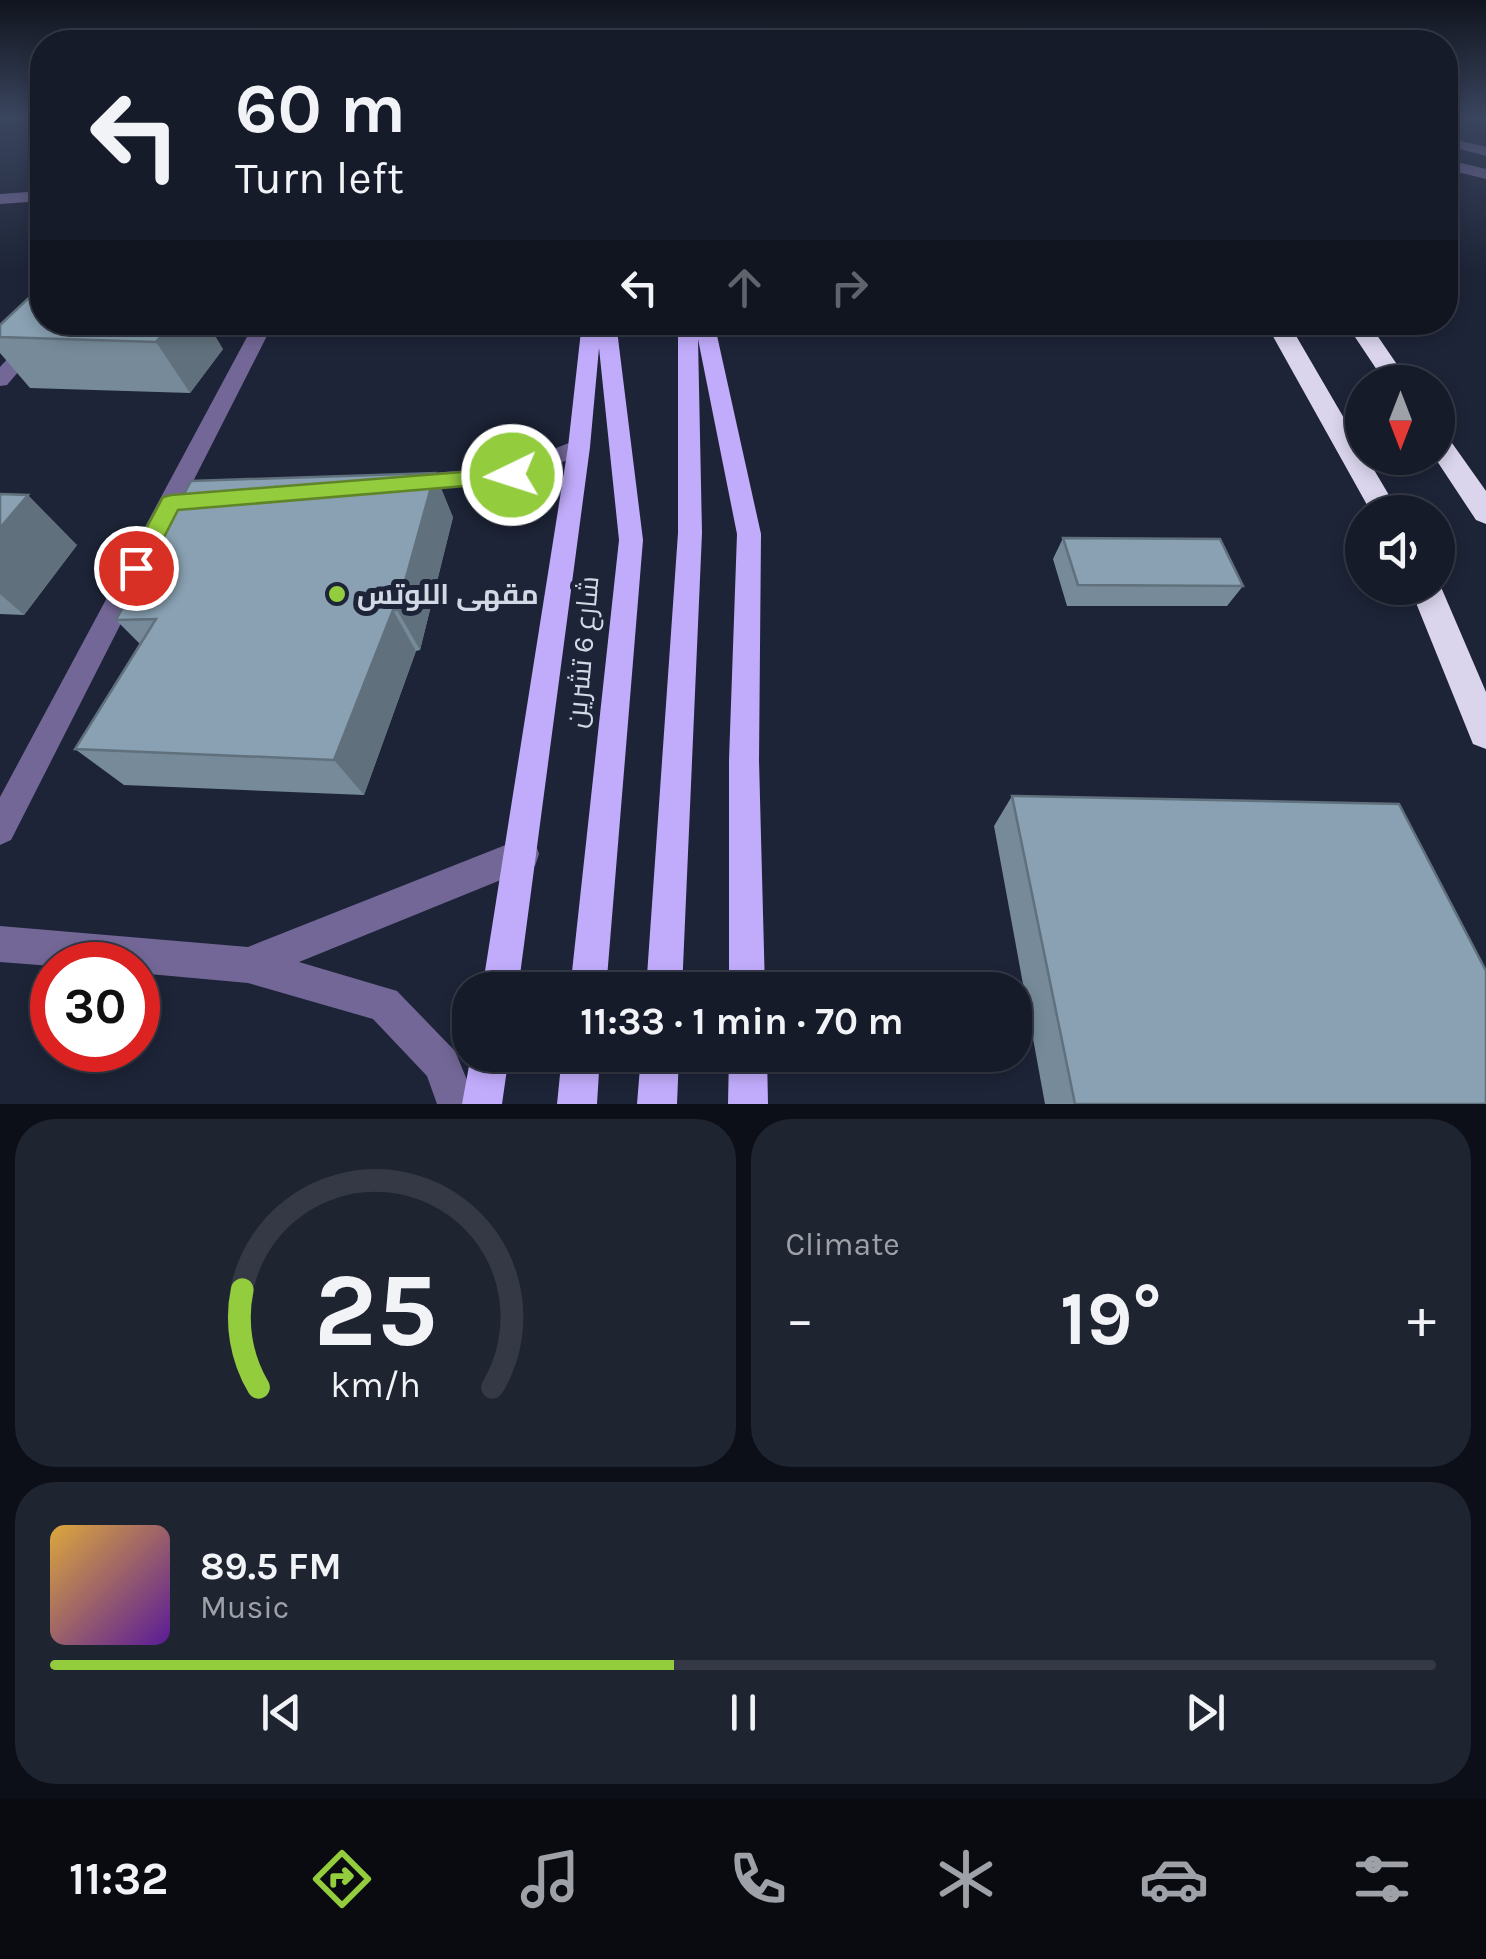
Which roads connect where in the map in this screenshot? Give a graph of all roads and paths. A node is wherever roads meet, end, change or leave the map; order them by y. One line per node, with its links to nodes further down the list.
1 (30, 197): 2 (street)
2 (0, 200)
3 (40, 335): 12 (street)
4 (258, 335): 18 (street)
5 (591, 335): 13 (main road)
6 (607, 335): 29 (main road, شارع 6 تشرين)
7 (688, 335): 30 (main road)
8 (707, 335): 31 (main road)
9 (1283, 335): 16 (highway)
10 (1365, 335): 11 (highway)
11 (1385, 365)
12 (0, 380)
13 (579, 448): 15 (street); 25 (main road)
14 (1455, 467): 19 (highway)
15 (375, 486)
16 (1375, 495)
17 (207, 500): 18 (street)
18 (171, 502): 24 (street)
19 (1486, 513)
20 (1434, 605): 23 (highway)
21 (1438, 605): 22 (highway)
22 (1486, 681)
23 (1486, 733)
24 (0, 828)
25 (522, 854): 27 (street); 28 (main road)
26 (0, 944): 27 (street)
27 (248, 964): 36 (street)
28 (503, 972)
29 (590, 972)
30 (665, 972)
31 (747, 972)
32 (487, 1072): 37 (main road)
33 (579, 1072): 38 (main road)
34 (659, 1072): 39 (main road)
35 (748, 1072): 40 (main road)
36 (457, 1104)
37 (482, 1104)
38 (576, 1104)
39 (658, 1104)
40 (748, 1104)

